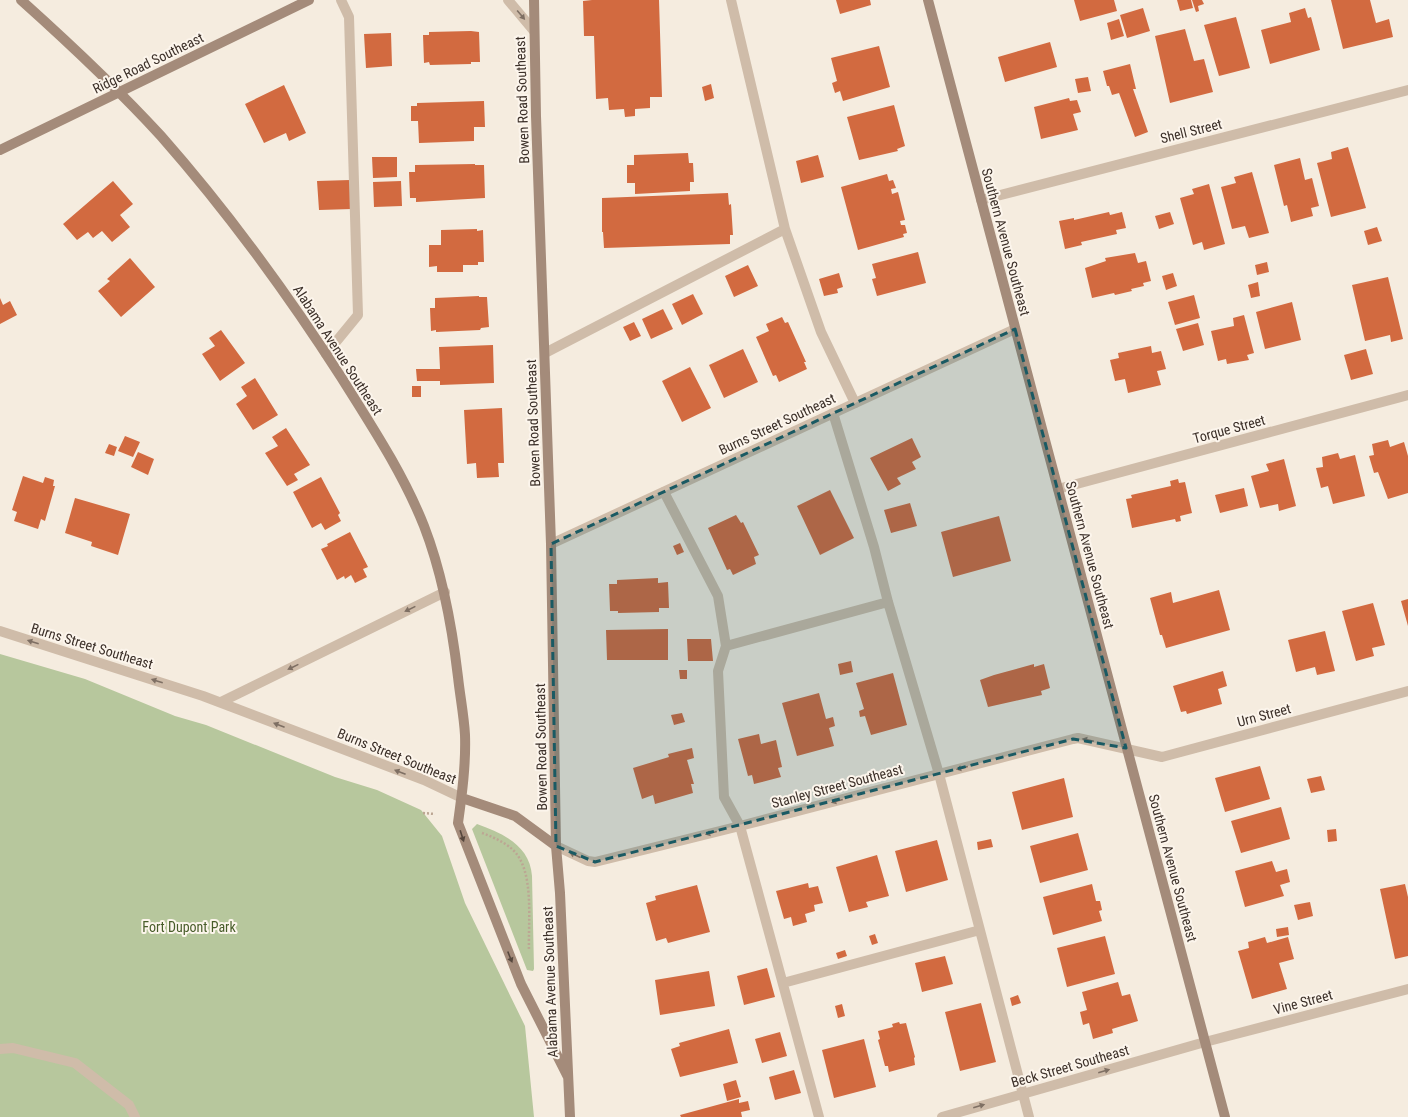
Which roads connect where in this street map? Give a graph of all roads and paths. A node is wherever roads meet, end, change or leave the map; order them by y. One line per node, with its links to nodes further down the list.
1 (21, 0): 10 (street, Alabama Avenue Southeast)
2 (341, 0): 16 (street)
3 (508, 0): 8 (street, one-way to 8)
4 (534, 0): 8 (street, Bowen Road Southeast)
5 (732, 0): 13 (street)
6 (928, 0): 12 (street, Southern Avenue Southeast)
7 (302, 1): 10 (street, Ridge Road Southeast)
8 (534, 31): 15 (street, Bowen Road Southeast)
9 (1408, 90): 12 (street, Shell Street)
10 (119, 92): 11 (street, Ridge Road Southeast); 16 (street, Alabama Avenue Southeast)
11 (0, 150)
12 (981, 200): 14 (street, Southern Avenue Southeast)
13 (785, 229): 15 (street); 18 (street)
14 (1015, 329): 18 (street, Burns Street Southeast); 20 (street, Southern Avenue Southeast)
15 (544, 353): 22 (street, Bowen Road Southeast)
16 (326, 354): 23 (street, Alabama Avenue Southeast)
17 (1408, 395): 20 (street, Torque Street)
18 (855, 403): 19 (street, Burns Street Southeast)
19 (833, 414): 21 (street, Burns Street Southeast); 24 (street)
20 (1058, 489): 29 (street, Southern Avenue Southeast)
21 (664, 492): 22 (street, Burns Street Southeast); 26 (street)
22 (551, 544): 36 (street, Bowen Road Southeast)
23 (445, 592): 28 (street, one-way to 28); 31 (street, Alabama Avenue Southeast)
24 (888, 602): 26 (street); 30 (street)
25 (0, 631): 28 (street, Burns Street Southeast, one-way to 25)
26 (726, 646): 34 (street)
27 (1408, 691): 29 (street, Urn Street)
28 (220, 702): 31 (street, Burns Street Southeast, one-way to 28)
29 (1126, 748): 30 (street, Stanley Street Southeast, one-way to 30); 41 (street, Southern Avenue Southeast)
30 (939, 774): 34 (street, Stanley Street Southeast, one-way to 34); 37 (street)
31 (462, 798): 36 (street, Burns Street Southeast); 43 (street, Alabama Avenue Southeast, one-way to 43)
32 (422, 813): 33 (path)
33 (435, 814)
34 (740, 826): 36 (street, Stanley Street Southeast, one-way to 36); 39 (street)
35 (478, 831): 38 (path)
36 (556, 846): 43 (street, Alabama Avenue Southeast)
37 (980, 930): 39 (street); 44 (street)
38 (529, 957)
39 (783, 983): 47 (street)
40 (1408, 989): 41 (street, Vine Street)
41 (1206, 1042): 44 (street, Beck Street Southeast, one-way to 41); 50 (street, Southern Avenue Southeast)
42 (0, 1049): 45 (street)
43 (568, 1077): 46 (street, Alabama Avenue Southeast)
44 (1024, 1094): 48 (street, Beck Street Southeast, one-way to 44); 49 (street)
45 (135, 1117)
46 (570, 1117)
47 (819, 1117)
48 (942, 1117)
49 (1029, 1117)
50 (1225, 1117)

